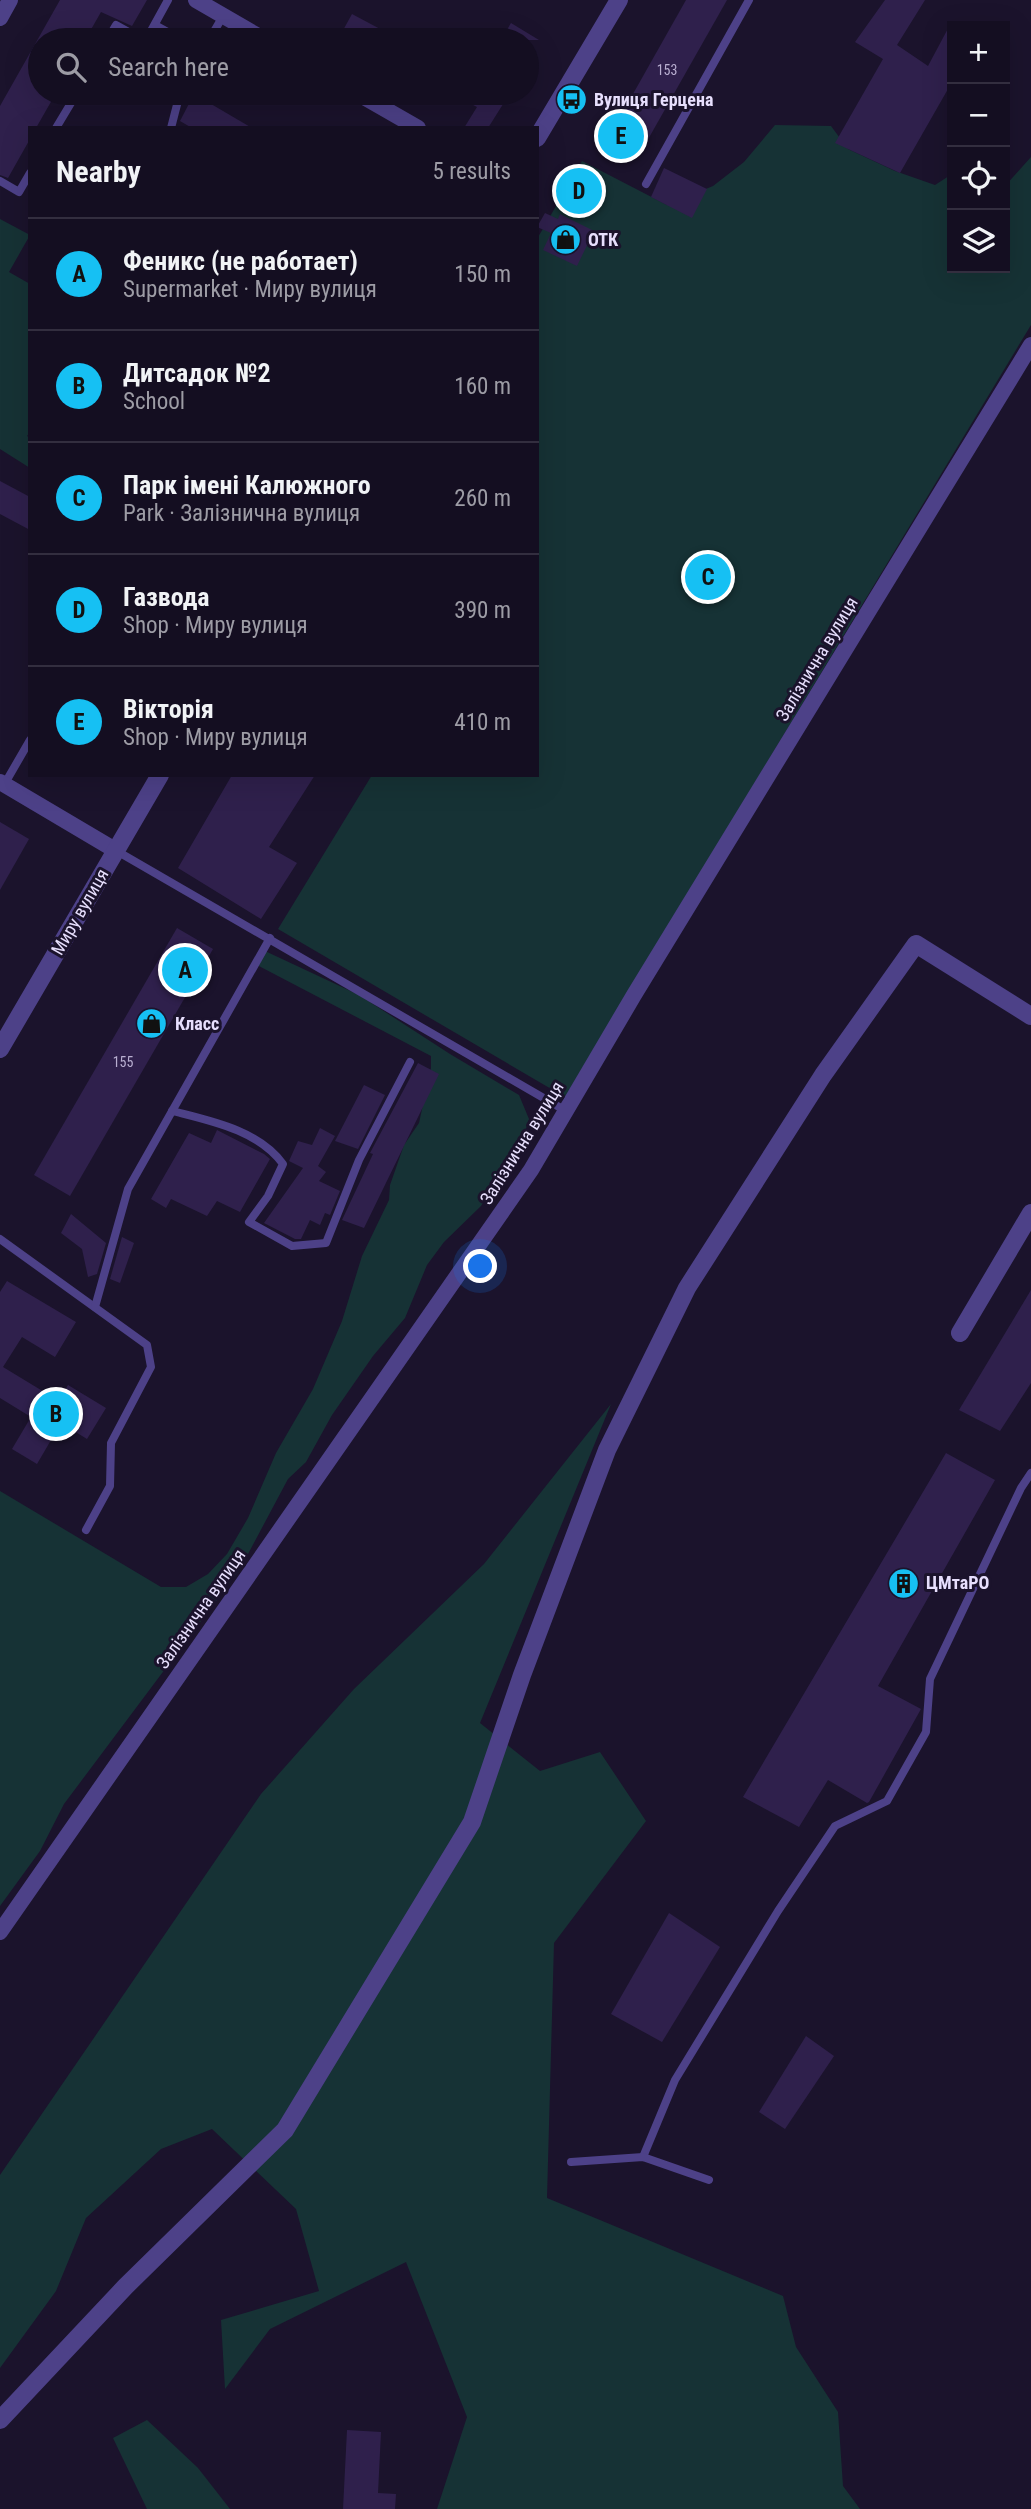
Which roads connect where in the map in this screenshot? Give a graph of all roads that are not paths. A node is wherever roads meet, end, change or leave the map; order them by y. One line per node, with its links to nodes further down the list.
1 (10, 0): 7 (street)
2 (168, 0): 8 (lane)
3 (196, 0): 6 (street)
4 (619, 0): 19 (street)
5 (749, 0): 22 (lane)
6 (223, 16): 11 (lane); 12 (street)
7 (0, 18)
8 (155, 25): 9 (lane); 10 (lane)
9 (153, 28)
10 (160, 28)
11 (216, 28)
12 (244, 28)
13 (70, 105): 17 (lane)
14 (177, 105): 18 (lane)
15 (375, 105): 16 (street)
16 (400, 123)
17 (57, 126)
18 (172, 126)
19 (539, 135)
20 (28, 176): 21 (lane)
21 (0, 181)
22 (646, 184)
23 (1031, 345): 33 (street, Залізнична вулиця)
24 (28, 743): 26 (lane)
25 (159, 777): 27 (street, Миру вулиця)
26 (2, 783): 27 (street)
27 (115, 850): 28 (lane); 30 (street, Миру вулиця)
28 (270, 937): 32 (lane); 33 (lane)
29 (1031, 1016): 44 (street)
30 (0, 1049)
31 (410, 1062): 32 (lane)
32 (172, 1111): 36 (lane)
33 (566, 1111): 40 (street, Залізнична вулиця)
34 (1031, 1213): 37 (street)
35 (0, 1239): 36 (lane)
36 (95, 1307): 39 (lane)
37 (960, 1333)
38 (1031, 1473): 41 (lane)
39 (86, 1530)
40 (0, 1932)
41 (643, 2157): 42 (lane); 43 (lane)
42 (570, 2162)
43 (709, 2180)
44 (0, 2420)

